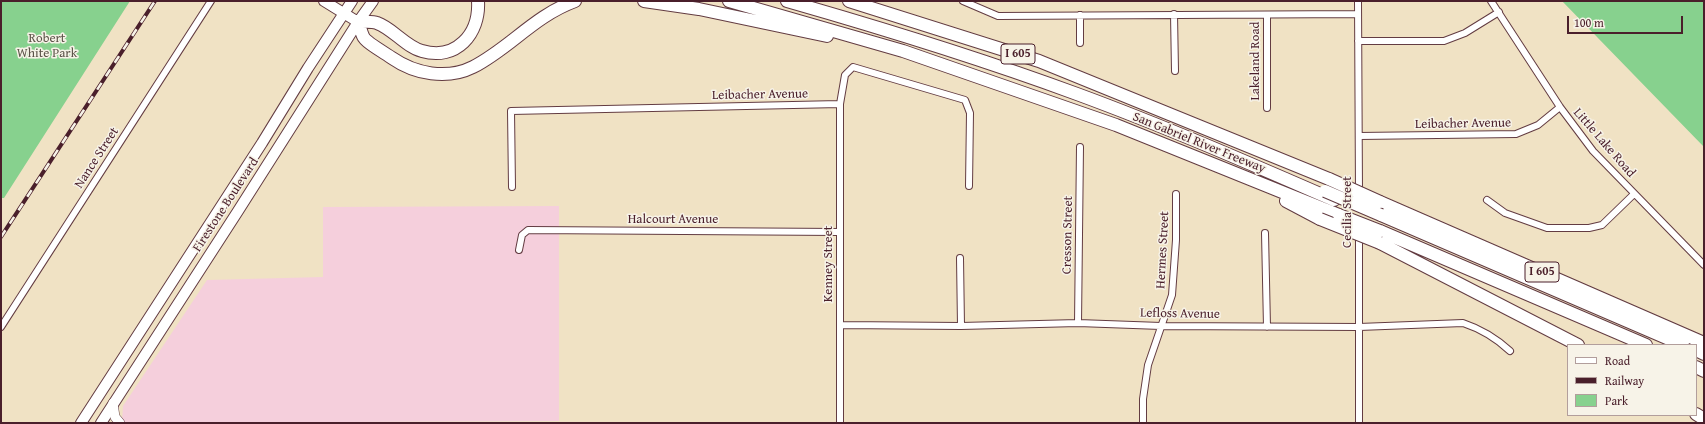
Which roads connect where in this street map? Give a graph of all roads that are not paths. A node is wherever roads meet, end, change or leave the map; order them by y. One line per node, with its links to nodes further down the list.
1 (211, 1): 56 (street, Nance Street)
2 (324, 1): 15 (main road)
3 (352, 1): 15 (main road, Firestone Boulevard)
4 (373, 1): 21 (main road, Firestone Boulevard)
5 (478, 1): 21 (highway)
6 (575, 1): 21 (highway)
7 (644, 1): 24 (highway)
8 (729, 1): 24 (highway, San Gabriel River Freeway / I 605)
9 (787, 1): 39 (highway)
10 (808, 1): 32 (highway)
11 (849, 1): 32 (highway, San Gabriel River Freeway / I 605)
12 (963, 1): 20 (street)
13 (1358, 1): 19 (street, Cecilia Street)
14 (1491, 1): 16 (street, Little Lake Road)
15 (344, 12): 21 (main road); 38 (main road, Firestone Boulevard)
16 (1499, 12): 22 (street); 28 (street, Little Lake Road)
17 (1174, 14): 18 (street); 20 (street); 25 (street)
18 (1267, 14): 19 (street); 27 (street, Lakeland Road)
19 (1358, 14): 22 (street, Cecilia Street)
20 (1080, 15): 23 (street)
21 (358, 22): 40 (main road, Firestone Boulevard)
22 (1358, 41): 29 (street, Cecilia Street)
23 (1080, 43)
24 (903, 51): 31 (highway, San Gabriel River Freeway / I 605)
25 (1175, 71)
26 (840, 104): 33 (street); 34 (street, Leibacher Avenue); 42 (street, Kenney Street)
27 (1267, 108)
28 (1560, 108): 29 (street, Leibacher Avenue); 36 (street, Little Lake Road)
29 (1359, 136): 55 (street, Cecilia Street)
30 (1080, 147): 51 (street, Cresson Street)
31 (1217, 166): 39 (highway, San Gabriel River Freeway / I 605); 41 (highway, bridge)
32 (1327, 185): 41 (highway, bridge); 58 (highway, San Gabriel River Freeway / I 605, bridge)
33 (969, 186)
34 (512, 187)
35 (1176, 194): 54 (street, Hermes Street)
36 (1634, 194): 37 (street); 46 (street, Little Lake Road)
37 (1487, 200)
38 (224, 201): 40 (main road); 47 (main road, Firestone Boulevard)
39 (1339, 209): 41 (highway, San Gabriel River Freeway / I 605, bridge)
40 (238, 211): 48 (main road, Firestone Boulevard)
41 (1380, 228): 59 (highway); 60 (highway, San Gabriel River Freeway / I 605); 61 (highway)
42 (840, 232): 44 (street, Halcourt Avenue); 52 (street, Kenney Street)
43 (1265, 233): 57 (street)
44 (519, 250)
45 (960, 258): 53 (street)
46 (1704, 265)
47 (178, 272): 48 (main road); 49 (main road, Firestone Boulevard)
48 (192, 282): 50 (main road, Firestone Boulevard)
49 (158, 303): 50 (main road); 64 (main road, Firestone Boulevard)
50 (172, 312): 63 (main road, Firestone Boulevard)
51 (1078, 323): 53 (street, Lefloss Avenue); 54 (street, Lefloss Avenue)
52 (840, 325): 53 (street, Lefloss Avenue); 67 (street, Kenney Street)
53 (961, 326)
54 (1161, 326): 57 (street, Lefloss Avenue); 68 (street, Hermes Street)
55 (1359, 326): 57 (street, Lefloss Avenue); 62 (street, Lefloss Avenue); 69 (street, Cecilia Street)
56 (1, 327)
57 (1267, 327)
58 (1704, 343)
59 (1576, 344)
60 (1644, 344)
61 (1680, 344)
62 (1510, 351)
63 (113, 403): 65 (main road, Firestone Boulevard); 66 (main road)
64 (81, 423)
65 (101, 423)
66 (120, 423)
67 (840, 423)
68 (1143, 423)
69 (1360, 423)

